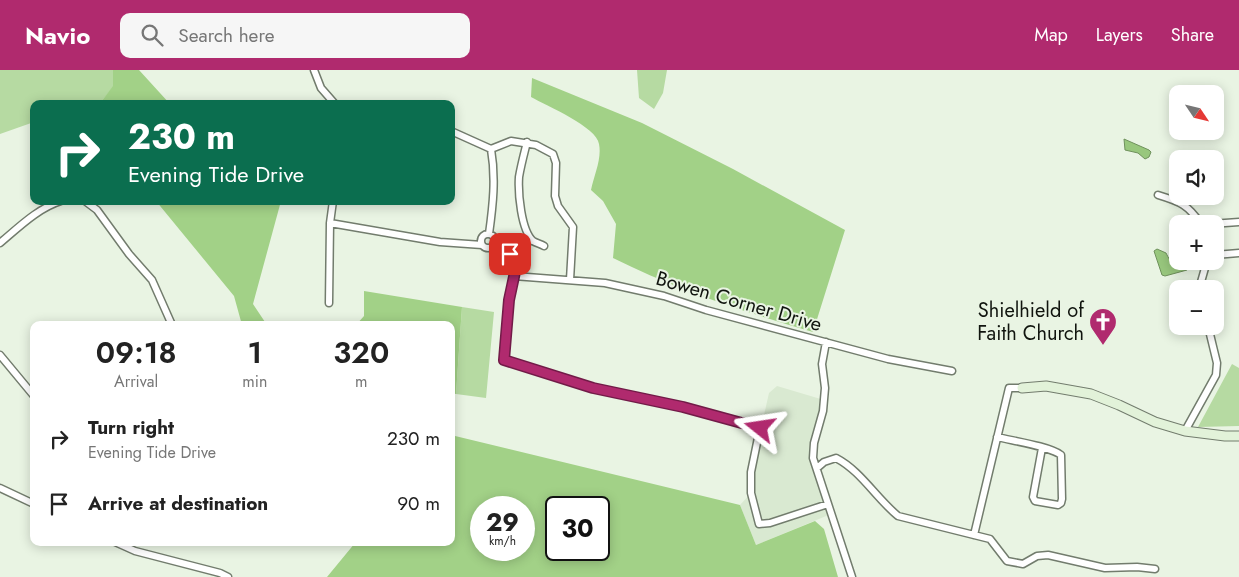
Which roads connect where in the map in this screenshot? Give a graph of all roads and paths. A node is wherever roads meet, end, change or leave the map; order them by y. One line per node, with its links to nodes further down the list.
1 (314, 70): 2 (street)
2 (332, 100)
3 (455, 133): 5 (street)
4 (527, 142): 5 (street); 15 (street); 24 (street)
5 (491, 149): 14 (street)
6 (1158, 195): 10 (street)
7 (52, 205): 16 (street)
8 (90, 205): 26 (street)
9 (332, 205): 12 (street)
10 (1195, 215)
11 (1239, 222): 13 (street)
12 (330, 223): 18 (street); 25 (street)
13 (1224, 223)
14 (489, 234): 17 (street); 18 (street)
15 (532, 240): 19 (street); 21 (street)
16 (0, 243)
17 (495, 244): 18 (street); 21 (street)
18 (482, 245)
19 (544, 246)
20 (1239, 253): 22 (street)
21 (510, 254): 23 (street)
22 (1224, 254)
23 (514, 276): 24 (street, Bowen Corner Drive); 40 (street)
24 (570, 280): 28 (street, Bowen Corner Drive)
25 (328, 303)
26 (170, 321)
27 (1210, 335): 33 (street)
28 (826, 342): 30 (street, Bowen Corner Drive); 37 (street)
29 (0, 355): 32 (street)
30 (952, 371)
31 (1022, 388): 33 (street); 35 (street)
32 (30, 391)
33 (1185, 431): 34 (street)
34 (1239, 436)
35 (997, 437): 36 (street); 41 (street)
36 (1042, 448): 36 (street)
37 (817, 468): 40 (street); 41 (street)
38 (0, 488): 39 (street)
39 (30, 502)
40 (828, 504): 45 (street)
41 (974, 535): 43 (street)
42 (124, 546): 44 (street)
43 (1155, 569)
44 (228, 577)
45 (852, 577)

